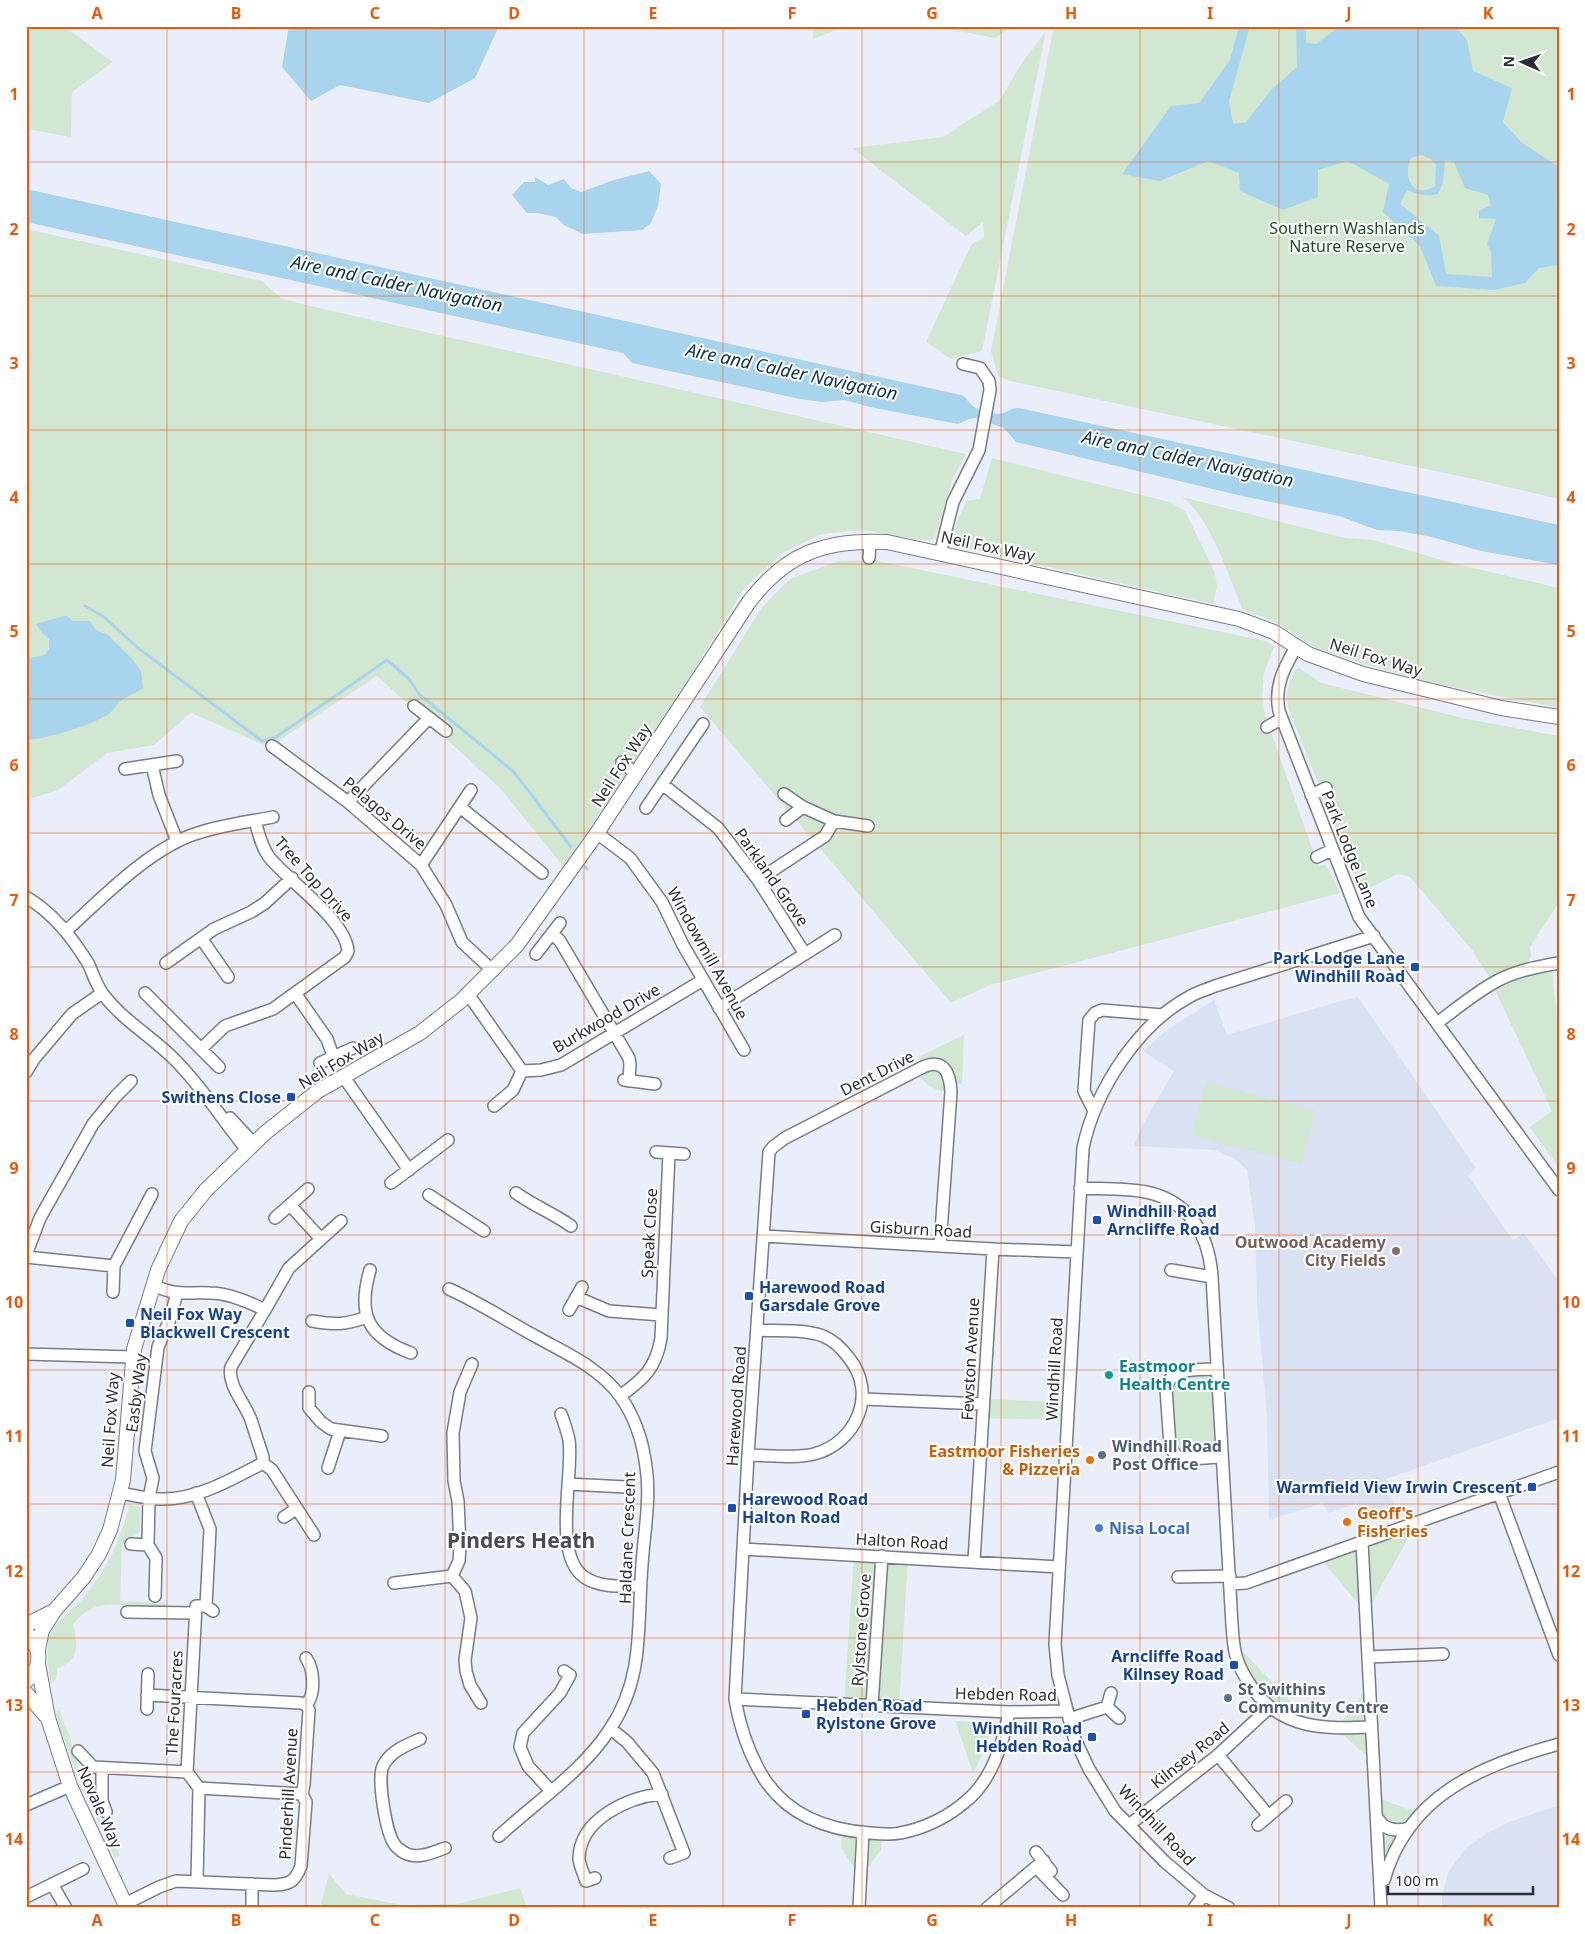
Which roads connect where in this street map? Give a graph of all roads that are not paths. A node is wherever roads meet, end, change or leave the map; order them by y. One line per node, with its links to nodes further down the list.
1 (963, 364): 3 (street)
2 (870, 541): 3 (main road, Neil Fox Way); 4 (street); 18 (main road, Neil Fox Way)
3 (940, 554): 5 (main road, Neil Fox Way)
4 (869, 558)
5 (1296, 647): 7 (main road, Neil Fox Way); 9 (street, Park Lodge Lane)
6 (414, 706): 8 (street)
7 (1559, 717)
8 (429, 718): 12 (street); 24 (street)
9 (1281, 719): 11 (street); 23 (street, Park Lodge Lane)
10 (703, 724): 19 (street)
11 (1267, 727)
12 (446, 731)
13 (272, 746): 24 (street, Pelagos Drive)
14 (177, 761): 16 (street)
15 (622, 762): 18 (street)
16 (152, 764): 17 (street); 34 (street)
17 (125, 769)
18 (636, 774): 33 (main road, Neil Fox Way)
19 (662, 784): 27 (street); 40 (street, Parkland Grove)
20 (1326, 788): 23 (street)
21 (471, 790): 25 (street)
22 (784, 794): 26 (street)
23 (1311, 795): 35 (street, Park Lodge Lane)
24 (348, 802): 37 (street, Pelagos Drive)
25 (460, 807): 37 (street); 38 (street)
26 (804, 807): 29 (street); 30 (street)
27 (646, 808)
28 (273, 817): 31 (street, Tree Top Drive)
29 (786, 820)
30 (834, 820): 32 (street); 40 (street)
31 (255, 821): 34 (street, Tree Top Drive); 39 (street, Tree Top Drive)
32 (868, 826)
33 (597, 833): 52 (main road, Neil Fox Way); 54 (street, Windowmill Avenue)
34 (177, 841): 43 (street, Tree Top Drive)
35 (1332, 850): 36 (street); 46 (street, Park Lodge Lane)
36 (1317, 857)
37 (421, 864): 52 (street, Pelagos Drive)
38 (542, 873)
39 (292, 878): 47 (street); 57 (street, Tree Top Drive)
40 (758, 880): 49 (street, Parkland Grove)
41 (26, 897): 43 (street)
42 (560, 923): 44 (street)
43 (66, 931): 55 (street)
44 (552, 933): 48 (street); 62 (street)
45 (835, 935): 49 (street)
46 (1374, 936): 60 (street, Windhill Road); 61 (street, Park Lodge Lane)
47 (201, 938): 50 (street); 53 (street)
48 (536, 954)
49 (805, 954): 59 (street)
50 (166, 963)
51 (1559, 963): 61 (street)
52 (493, 971): 58 (main road, Neil Fox Way)
53 (228, 977)
54 (703, 980): 59 (street, Windowmill Avenue); 62 (street, Burkwood Drive)
55 (102, 993): 66 (street); 78 (street)
56 (145, 993): 64 (street)
57 (295, 993): 64 (street); 67 (street)
58 (468, 994): 70 (street); 72 (main road, Neil Fox Way)
59 (719, 1008): 65 (street, Windowmill Avenue)
60 (1163, 1015): 76 (street, Windhill Road); 76 (street)
61 (1437, 1023): 86 (street, Park Lodge Lane)
62 (614, 1033): 70 (street, Burkwood Drive); 74 (street)
63 (353, 1048): 67 (street)
64 (201, 1049): 69 (street)
65 (744, 1050)
66 (30, 1056): 71 (street)
67 (333, 1056): 68 (street)
68 (320, 1063)
69 (219, 1067)
70 (522, 1071): 75 (street)
71 (26, 1072)
72 (343, 1076): 78 (main road, Neil Fox Way); 82 (street)
73 (132, 1081): 100 (street)
74 (655, 1084)
75 (494, 1106)
76 (1094, 1111): 84 (street, Windhill Road)
77 (448, 1140): 82 (street)
78 (250, 1147): 105 (main road, Neil Fox Way)
79 (656, 1152): 80 (street)
80 (669, 1153): 81 (street); 113 (street, Speak Close)
81 (684, 1154)
82 (409, 1170): 83 (street)
83 (391, 1183)
84 (1080, 1188): 99 (street, Windhill Road); 104 (street)
85 (308, 1189): 90 (street)
86 (1559, 1190)
87 (516, 1193): 93 (street)
88 (152, 1194): 101 (street)
89 (429, 1195): 94 (street)
90 (290, 1205): 91 (street); 96 (street)
91 (276, 1218)
92 (341, 1221): 96 (street)
93 (571, 1226)
94 (484, 1230)
95 (764, 1236): 97 (street, Gisburn Road); 97 (street, Dent Drive); 116 (street, Harewood Road)
96 (320, 1239): 111 (street)
97 (940, 1246): 98 (street, Gisburn Road)
98 (993, 1249): 99 (street, Gisburn Road); 125 (street, Fewston Avenue)
99 (1077, 1252): 149 (street, Windhill Road)
100 (26, 1256): 101 (street)
101 (114, 1266): 108 (street)
102 (370, 1270): 114 (street)
103 (1171, 1270): 104 (street)
104 (1212, 1277): 120 (street)
105 (153, 1284): 109 (street); 119 (main road, Neil Fox Way)
106 (582, 1287): 110 (street)
107 (448, 1289): 123 (street, Haldane Crescent)
108 (113, 1292)
109 (177, 1294): 111 (street); 139 (street, Easby Way)
110 (576, 1297): 112 (street); 113 (street)
111 (265, 1310): 131 (street)
112 (569, 1310)
113 (661, 1315): 123 (street, Speak Close)
114 (367, 1316): 115 (street); 118 (street)
115 (312, 1320)
116 (758, 1330): 124 (street); 129 (street, Harewood Road)
117 (26, 1354): 119 (street)
118 (411, 1354)
119 (132, 1357): 136 (main road, Neil Fox Way)
120 (1217, 1369): 130 (street); 130 (street)
121 (474, 1370): 150 (street)
122 (309, 1392): 127 (street)
123 (620, 1396): 154 (street, Haldane Crescent)
124 (863, 1399): 125 (street); 129 (street)
125 (983, 1404): 148 (street, Fewston Avenue)
126 (561, 1414): 134 (street)
127 (340, 1431): 128 (street); 132 (street)
128 (382, 1436)
129 (748, 1455): 146 (street, Harewood Road)
130 (1222, 1457): 152 (street)
131 (262, 1463): 137 (street); 140 (street)
132 (328, 1468)
133 (1559, 1472): 138 (street)
134 (568, 1484): 135 (street); 154 (street)
135 (626, 1487)
136 (120, 1493): 139 (street); 156 (main road, Neil Fox Way)
137 (196, 1493): 139 (street); 158 (street)
138 (1499, 1493): 143 (street); 163 (street)
139 (149, 1498): 145 (street, Easby Way)
140 (296, 1509): 141 (street); 142 (street)
141 (284, 1517)
142 (314, 1535)
143 (1362, 1542): 152 (street); 164 (street)
144 (131, 1544): 145 (street)
145 (148, 1545): 155 (street)
146 (743, 1549): 147 (street, Halton Road); 174 (street, Harewood Road)
147 (882, 1556): 148 (street, Halton Road); 177 (street, Rylstone Grove)
148 (974, 1561): 149 (street, Halton Road)
149 (1059, 1567): 182 (street, Windhill Road)
150 (452, 1576): 153 (street); 175 (street)
151 (1178, 1577): 152 (street)
152 (1230, 1580): 179 (street)
153 (394, 1583)
154 (640, 1586): 186 (street, Haldane Crescent)
155 (155, 1596)
156 (55, 1610): 159 (main road, Neil Fox Way); 161 (main road, Neil Fox Way)
157 (127, 1612): 158 (street)
158 (195, 1612): 173 (street, The Fouracres)
159 (26, 1625)
160 (26, 1633): 161 (main road)
161 (38, 1649): 166 (main road, Neil Fox Way)
162 (1443, 1654): 164 (street)
163 (1559, 1655)
164 (1368, 1657): 185 (street)
165 (306, 1658): 176 (street, Pinderhill Avenue)
166 (38, 1664): 169 (main road); 183 (main road, Novale Way)
167 (564, 1671): 195 (street)
168 (148, 1674): 172 (street)
169 (26, 1681)
170 (26, 1693): 183 (main road, Novale Way)
171 (1111, 1693): 178 (street)
172 (147, 1695): 173 (street); 180 (street)
173 (191, 1696): 176 (street); 192 (street, The Fouracres)
174 (735, 1699): 177 (street, Hebden Road); 206 (street, Harewood Road)
175 (481, 1703)
176 (306, 1705): 196 (street, Pinderhill Avenue)
177 (872, 1705): 181 (street, Hebden Road)
178 (1107, 1707): 182 (street); 184 (street)
179 (1270, 1707): 185 (street); 190 (street, Kilnsey Road)
180 (147, 1708)
181 (1009, 1712): 182 (street, Hebden Road); 206 (street, Harewood Road)
182 (1068, 1715): 203 (street, Windhill Road)
183 (48, 1718): 193 (main road, Novale Way)
184 (1118, 1718)
185 (1371, 1727): 202 (street)
186 (611, 1728): 195 (street, Haldane Crescent); 197 (street)
187 (420, 1739): 208 (street)
188 (1559, 1744): 205 (street)
189 (78, 1751): 191 (street)
190 (1218, 1755): 201 (street); 203 (street, Kilnsey Road)
191 (102, 1768): 192 (street); 200 (street)
192 (187, 1772): 194 (street, The Fouracres)
193 (70, 1786): 199 (street); 221 (main road, Novale Way)
194 (199, 1788): 196 (street); 214 (street)
195 (551, 1790): 207 (street, Haldane Crescent)
196 (302, 1794): 216 (street, Pinderhill Avenue)
197 (662, 1794): 209 (street); 213 (street)
198 (1286, 1801): 201 (street)
199 (26, 1805)
200 (106, 1812)
201 (1268, 1815): 204 (street)
202 (1378, 1819): 205 (street); 217 (street)
203 (1129, 1825): 219 (street, Windhill Road)
204 (1258, 1825)
205 (1408, 1828): 217 (street)
206 (863, 1832): 224 (street)
207 (499, 1836)
208 (445, 1848)
209 (670, 1858)
210 (1039, 1860): 212 (street); 218 (street); 225 (street)
211 (83, 1869): 215 (street)
212 (1051, 1871)
213 (595, 1878)
214 (196, 1880): 216 (street, Pinderhill Avenue); 221 (street, Pinderhill Avenue)
215 (52, 1884): 220 (street); 222 (street)
216 (252, 1884): 223 (street)
217 (1381, 1892): 228 (street)
218 (1063, 1895)
219 (1204, 1895): 226 (street); 227 (street, Windhill Road)
220 (26, 1897)
221 (126, 1906)
222 (66, 1908)
223 (252, 1908)
224 (858, 1908)
225 (987, 1908)
226 (1194, 1908)
227 (1229, 1908)
228 (1381, 1908)

